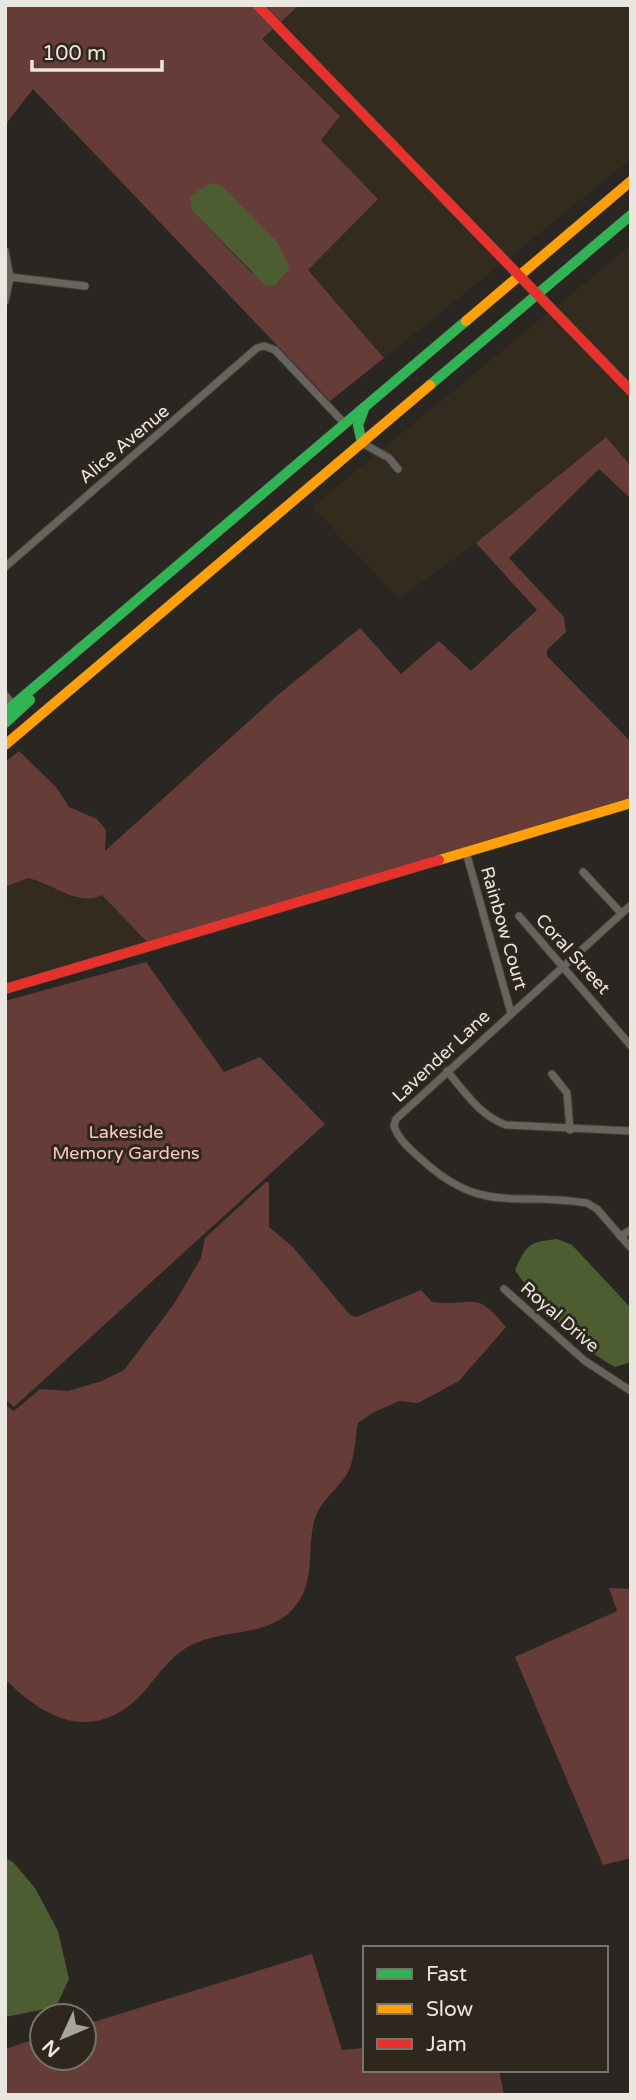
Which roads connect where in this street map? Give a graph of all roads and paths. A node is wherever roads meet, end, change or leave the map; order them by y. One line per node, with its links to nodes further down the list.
1 (257, 5): 6 (main road)
2 (631, 181): 6 (main road)
3 (631, 215): 8 (main road)
4 (5, 251): 5 (street)
5 (10, 276): 7 (street); 9 (street)
6 (519, 276): 8 (main road); 11 (main road)
7 (85, 286)
8 (537, 294): 10 (main road); 13 (main road)
9 (5, 301)
10 (631, 391)
11 (365, 407): 12 (main road); 13 (main road)
12 (345, 424): 15 (street, Alice Avenue); 16 (main road)
13 (362, 443): 14 (street); 21 (main road)
14 (398, 469)
15 (5, 567)
16 (62, 664): 18 (main road); 20 (main road)
17 (5, 695): 18 (street)
18 (14, 705): 19 (main road)
19 (5, 712)
20 (5, 723)
21 (5, 745)
22 (631, 803): 23 (main road)
23 (466, 852): 29 (main road); 30 (street, Rainbow Court)
24 (583, 872): 26 (street)
25 (631, 905): 26 (street, Lavender Lane)
26 (621, 913): 28 (street, Lavender Lane)
27 (519, 916): 28 (street, Coral Street)
28 (563, 967): 30 (street, Lavender Lane); 31 (street, Coral Street)
29 (5, 989)
30 (511, 1013): 32 (street, Lavender Lane)
31 (631, 1046)
32 (447, 1071): 34 (street); 37 (street, Lavender Lane)
33 (552, 1074): 34 (street)
34 (570, 1129): 35 (street)
35 (631, 1131)
36 (631, 1230): 37 (street)
37 (620, 1236): 38 (street, Lavender Lane)
38 (631, 1248)
39 (504, 1289): 40 (street, Royal Drive)
40 (631, 1391)

